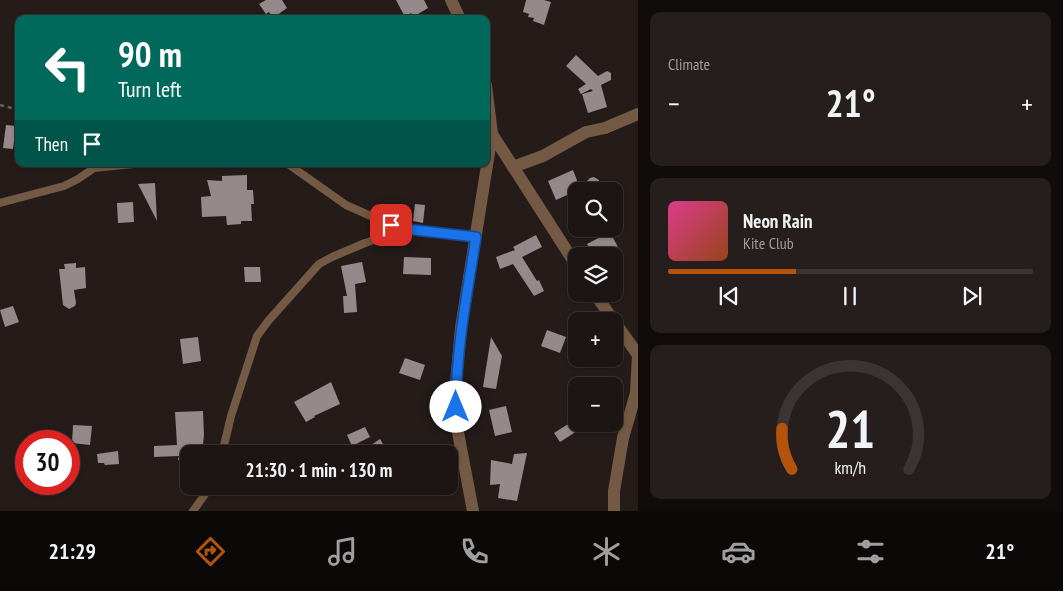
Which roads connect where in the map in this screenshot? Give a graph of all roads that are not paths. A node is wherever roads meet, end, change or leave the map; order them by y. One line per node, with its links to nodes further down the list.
1 (451, 0): 2 (street)
2 (458, 15)
3 (638, 114): 10 (street)
4 (490, 118): 5 (street)
5 (492, 134): 6 (street); 10 (street)
6 (490, 147)
7 (104, 167): 11 (lane)
8 (292, 167): 12 (lane)
9 (487, 167): 13 (street)
10 (513, 167): 14 (street)
11 (0, 203)
12 (406, 229): 13 (lane); 17 (lane)
13 (476, 237): 20 (street)
14 (568, 253)
15 (601, 302): 16 (street)
16 (638, 355): 21 (street)
17 (224, 445)
18 (205, 495): 19 (lane)
19 (193, 511)
20 (473, 511)
21 (614, 511)

